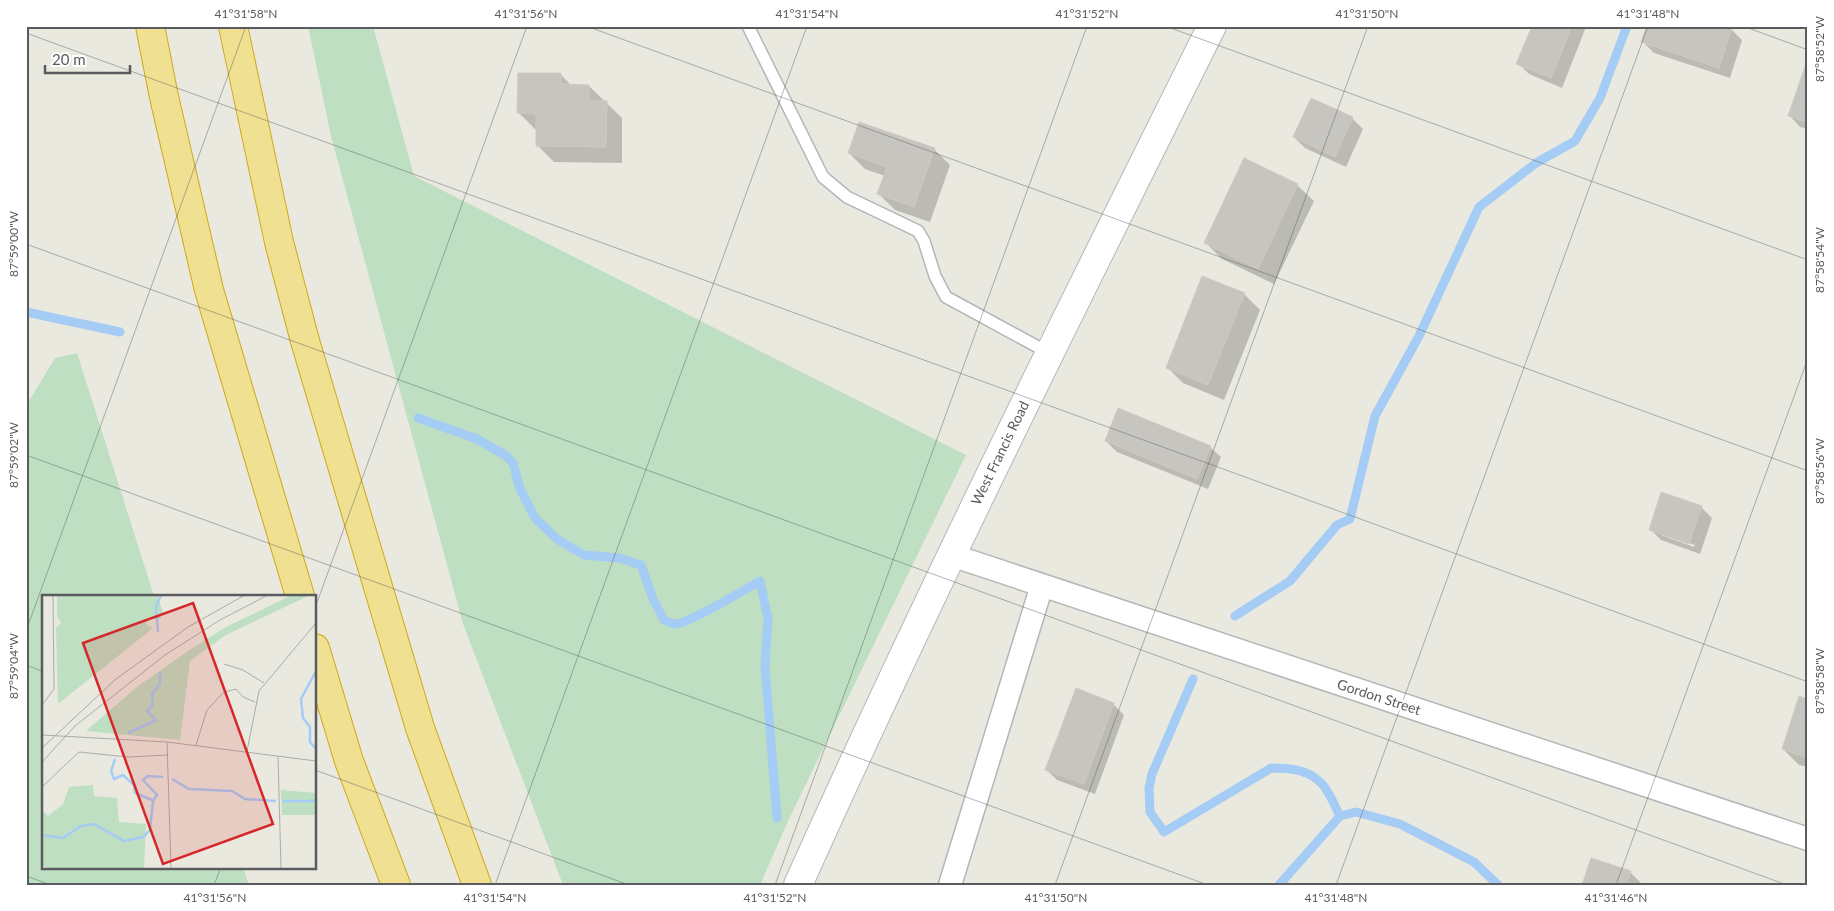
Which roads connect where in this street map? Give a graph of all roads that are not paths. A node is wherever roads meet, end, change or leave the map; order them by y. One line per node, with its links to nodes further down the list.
1 (150, 26): 8 (highway)
2 (232, 26): 12 (highway)
3 (748, 26): 5 (lane)
4 (1212, 26): 5 (street, West Francis Road)
5 (1049, 353): 6 (street, West Francis Road)
6 (951, 555): 7 (street, Gordon Street); 13 (street, West Francis Road)
7 (1042, 585): 10 (street, Gordon Street); 14 (street)
8 (300, 595)
9 (316, 651): 11 (highway)
10 (1808, 839)
11 (396, 885)
12 (477, 885)
13 (798, 885)
14 (950, 885)

